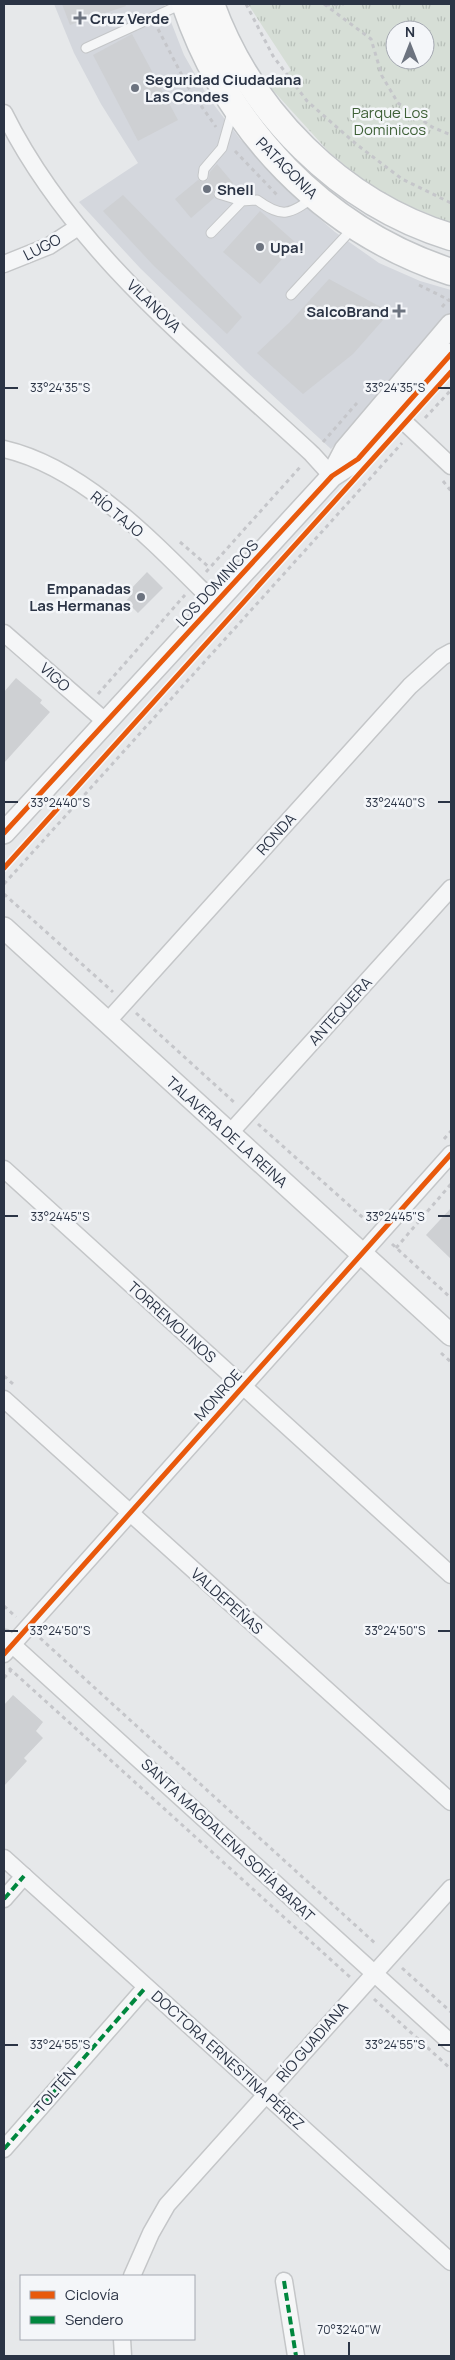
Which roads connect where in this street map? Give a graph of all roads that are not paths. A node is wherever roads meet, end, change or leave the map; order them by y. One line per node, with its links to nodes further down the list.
1 (183, 4): 3 (lane); 4 (main road, PATAGONIA)
2 (211, 4): 13 (main road, PATAGONIA)
3 (86, 48)
4 (233, 106): 6 (lane); 8 (main road, PATAGONIA)
5 (4, 113): 11 (street, VILANOVA)
6 (203, 176)
7 (219, 194): 9 (lane)
8 (314, 197): 9 (lane); 10 (main road, PATAGONIA)
9 (242, 201): 12 (lane)
10 (355, 226): 15 (main road, PATAGONIA); 16 (lane)
11 (78, 227): 14 (street, LUGO); 22 (street, VILANOVA)
12 (211, 233)
13 (451, 237)
14 (4, 264)
15 (451, 272)
16 (291, 295)
17 (451, 325): 22 (street, LOS DOMINICOS)
18 (451, 354): 19 (street, LOS DOMINICOS)
19 (398, 416): 21 (street); 22 (street, LOS DOMINICOS)
20 (4, 449): 23 (street, RÍO TAJO)
21 (451, 466)
22 (332, 476): 23 (street, LOS DOMINICOS)
23 (215, 603): 26 (street, LOS DOMINICOS)
24 (4, 632): 26 (street, VIGO)
25 (451, 652): 30 (street, RONDA)
26 (106, 722): 27 (street, LOS DOMINICOS)
27 (4, 833)
28 (451, 888): 31 (street, ANTEQUERA)
29 (4, 928): 30 (street, TALAVERA DE LA REINA)
30 (107, 1022): 31 (street, TALAVERA DE LA REINA)
31 (229, 1134): 34 (street, TALAVERA DE LA REINA)
32 (451, 1154): 34 (street, MONROE)
33 (4, 1169): 36 (street, TORREMOLINOS)
34 (362, 1254): 35 (street, TALAVERA DE LA REINA); 36 (street, MONROE)
35 (451, 1335)
36 (242, 1386): 38 (street, MONROE); 39 (street, TORREMOLINOS)
37 (4, 1399): 38 (street, VALDEPEÑAS)
38 (129, 1513): 40 (street, MONROE); 41 (street, VALDEPEÑAS)
39 (451, 1575)
40 (6, 1645): 46 (street, SANTA MAGDALENA SOFÍA BARAT)
41 (451, 1802)
42 (4, 1858): 43 (street, DOCTORA ERNESTINA PÉREZ)
43 (24, 1876): 45 (street); 47 (street, DOCTORA ERNESTINA PÉREZ)
44 (451, 1888): 46 (street, RÍO GUADIANA)
45 (4, 1899)
46 (374, 1974): 48 (street, SANTA MAGDALENA SOFÍA BARAT); 49 (street, RÍO GUADIANA)
47 (146, 1986): 49 (street, DOCTORA ERNESTINA PÉREZ); 50 (street, TOLTÉN)
48 (451, 2043)
49 (266, 2095): 51 (street, DOCTORA ERNESTINA PÉREZ); 52 (street, RÍO GUADIANA)
50 (4, 2148)
51 (451, 2262)
52 (132, 2275)
53 (284, 2282): 56 (street)
54 (122, 2340): 55 (street)
55 (123, 2356)
56 (296, 2356)

